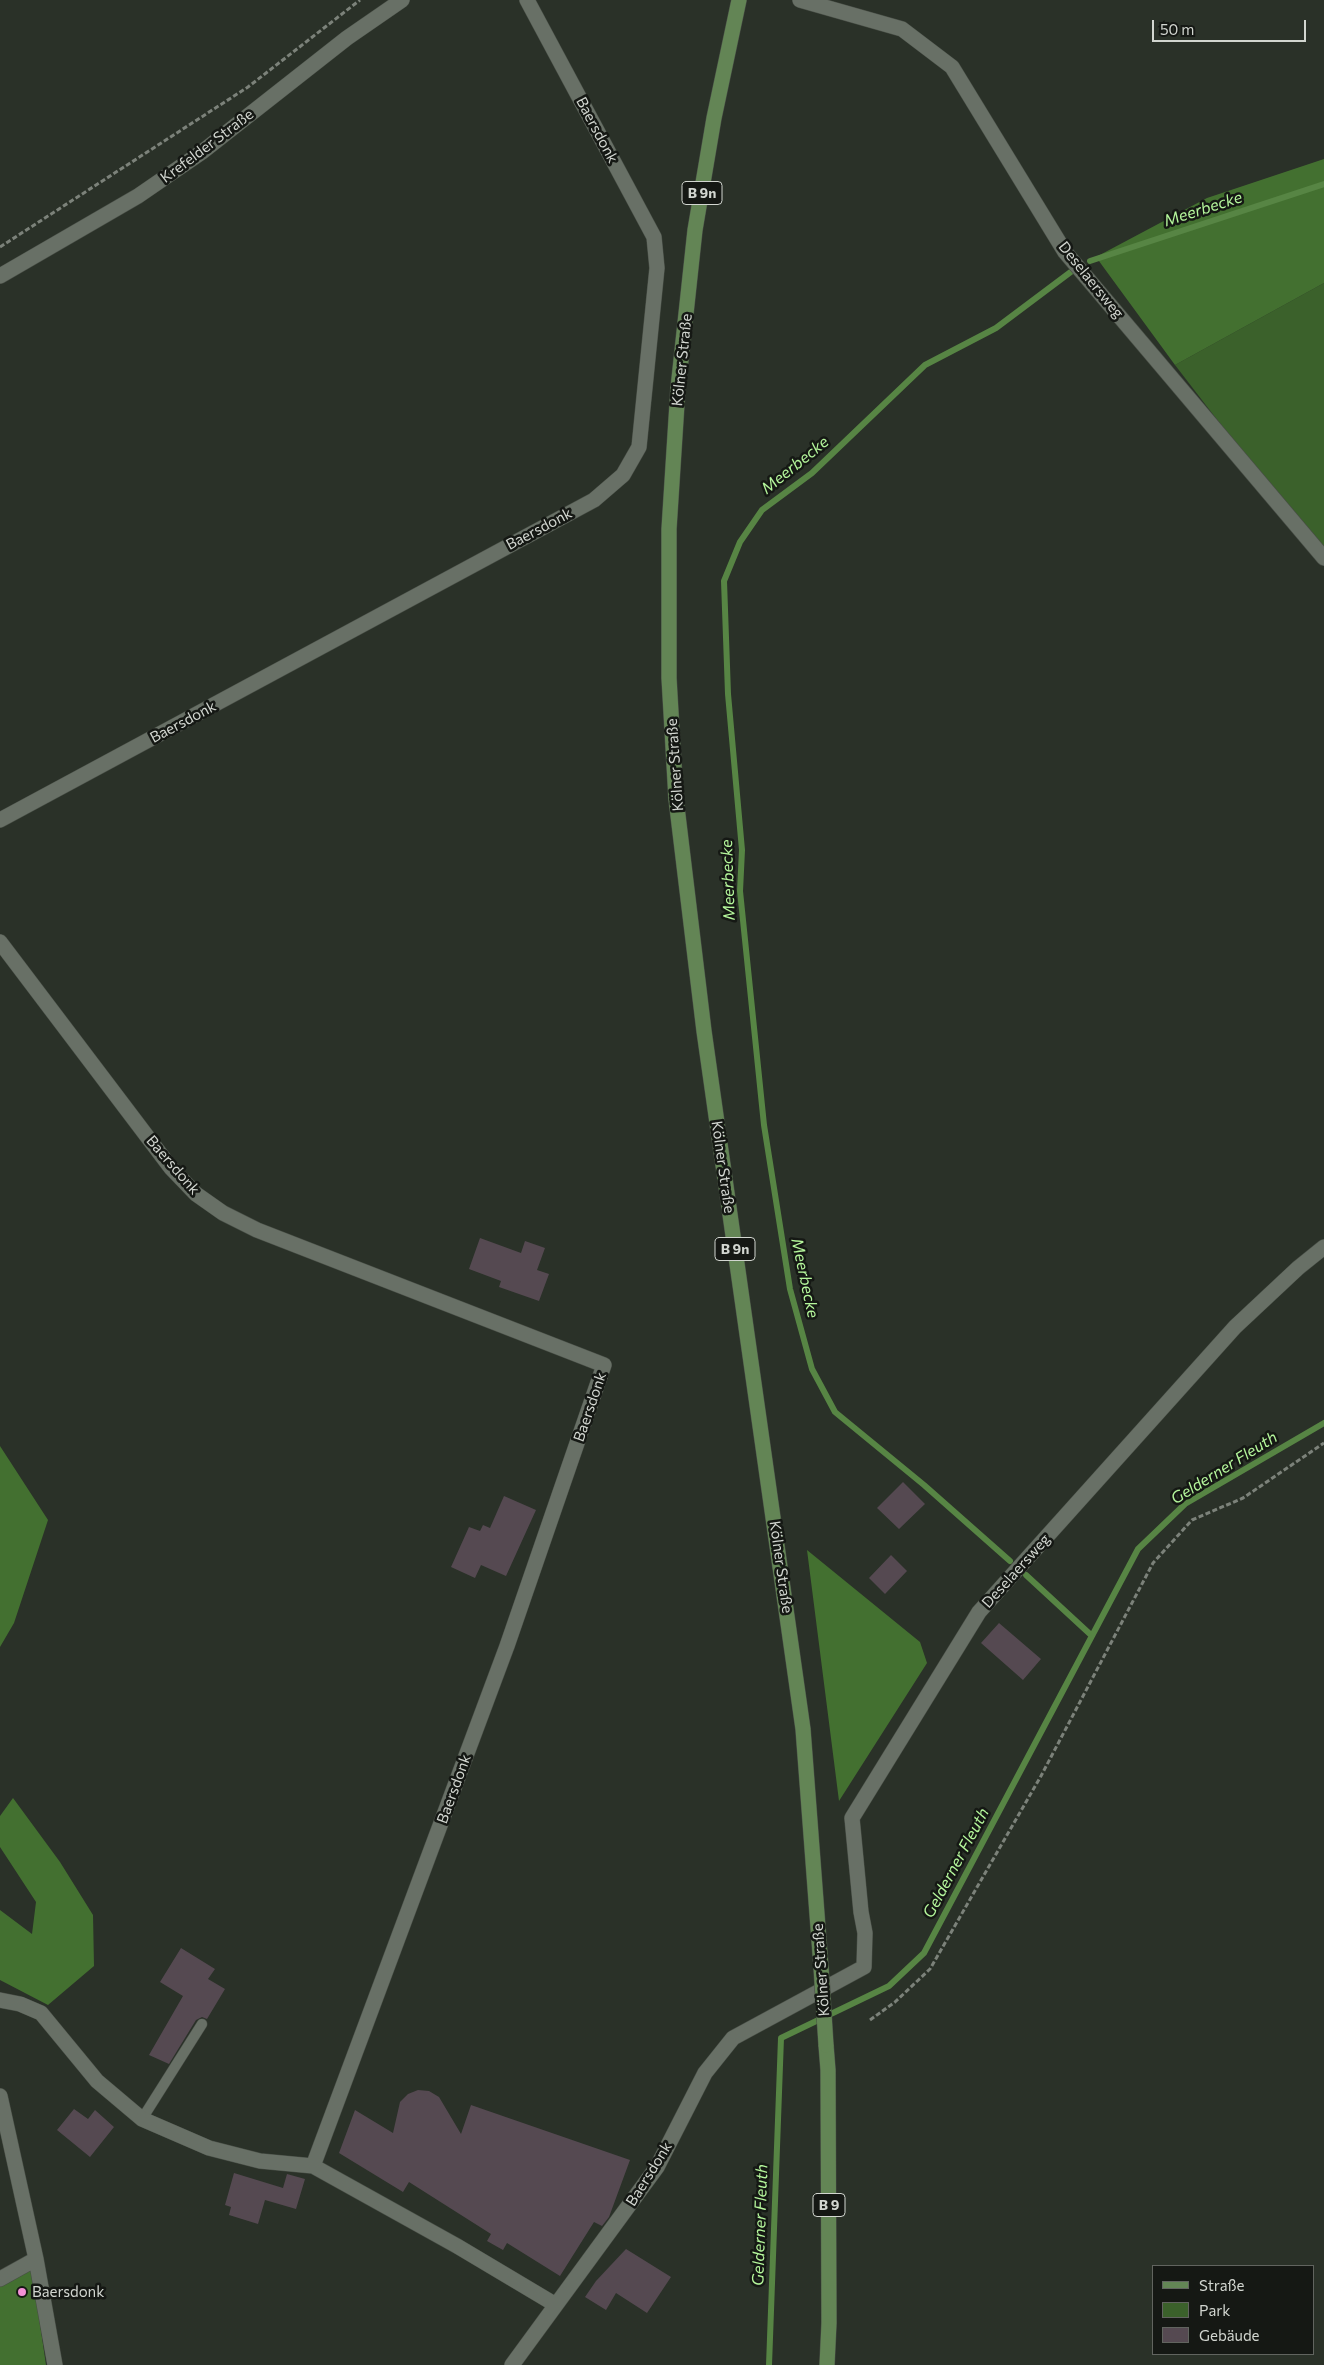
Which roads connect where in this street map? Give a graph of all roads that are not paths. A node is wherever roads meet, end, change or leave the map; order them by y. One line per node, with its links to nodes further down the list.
1 (402, 0): 5 (street, Krefelder Straße)
2 (527, 0): 7 (street, Baersdonk)
3 (739, 0): 10 (main road, Kölner Straße / B 9n)
4 (800, 0): 6 (street, Deselaersweg)
5 (0, 276)
6 (1324, 558)
7 (0, 820)
8 (0, 942): 16 (street, Baersdonk)
9 (1324, 1247): 13 (street, Deselaersweg)
10 (821, 1967): 22 (main road, Kölner Straße / B 9, bridge)
11 (0, 2000): 15 (street)
12 (202, 2024): 15 (lane)
13 (732, 2038): 19 (street, Baersdonk)
14 (0, 2096): 17 (street)
15 (142, 2119): 16 (street)
16 (313, 2166): 19 (street)
17 (36, 2259): 18 (street); 20 (street)
18 (0, 2279)
19 (556, 2305): 21 (street, Baersdonk)
20 (55, 2365)
21 (512, 2365)
22 (827, 2365)

